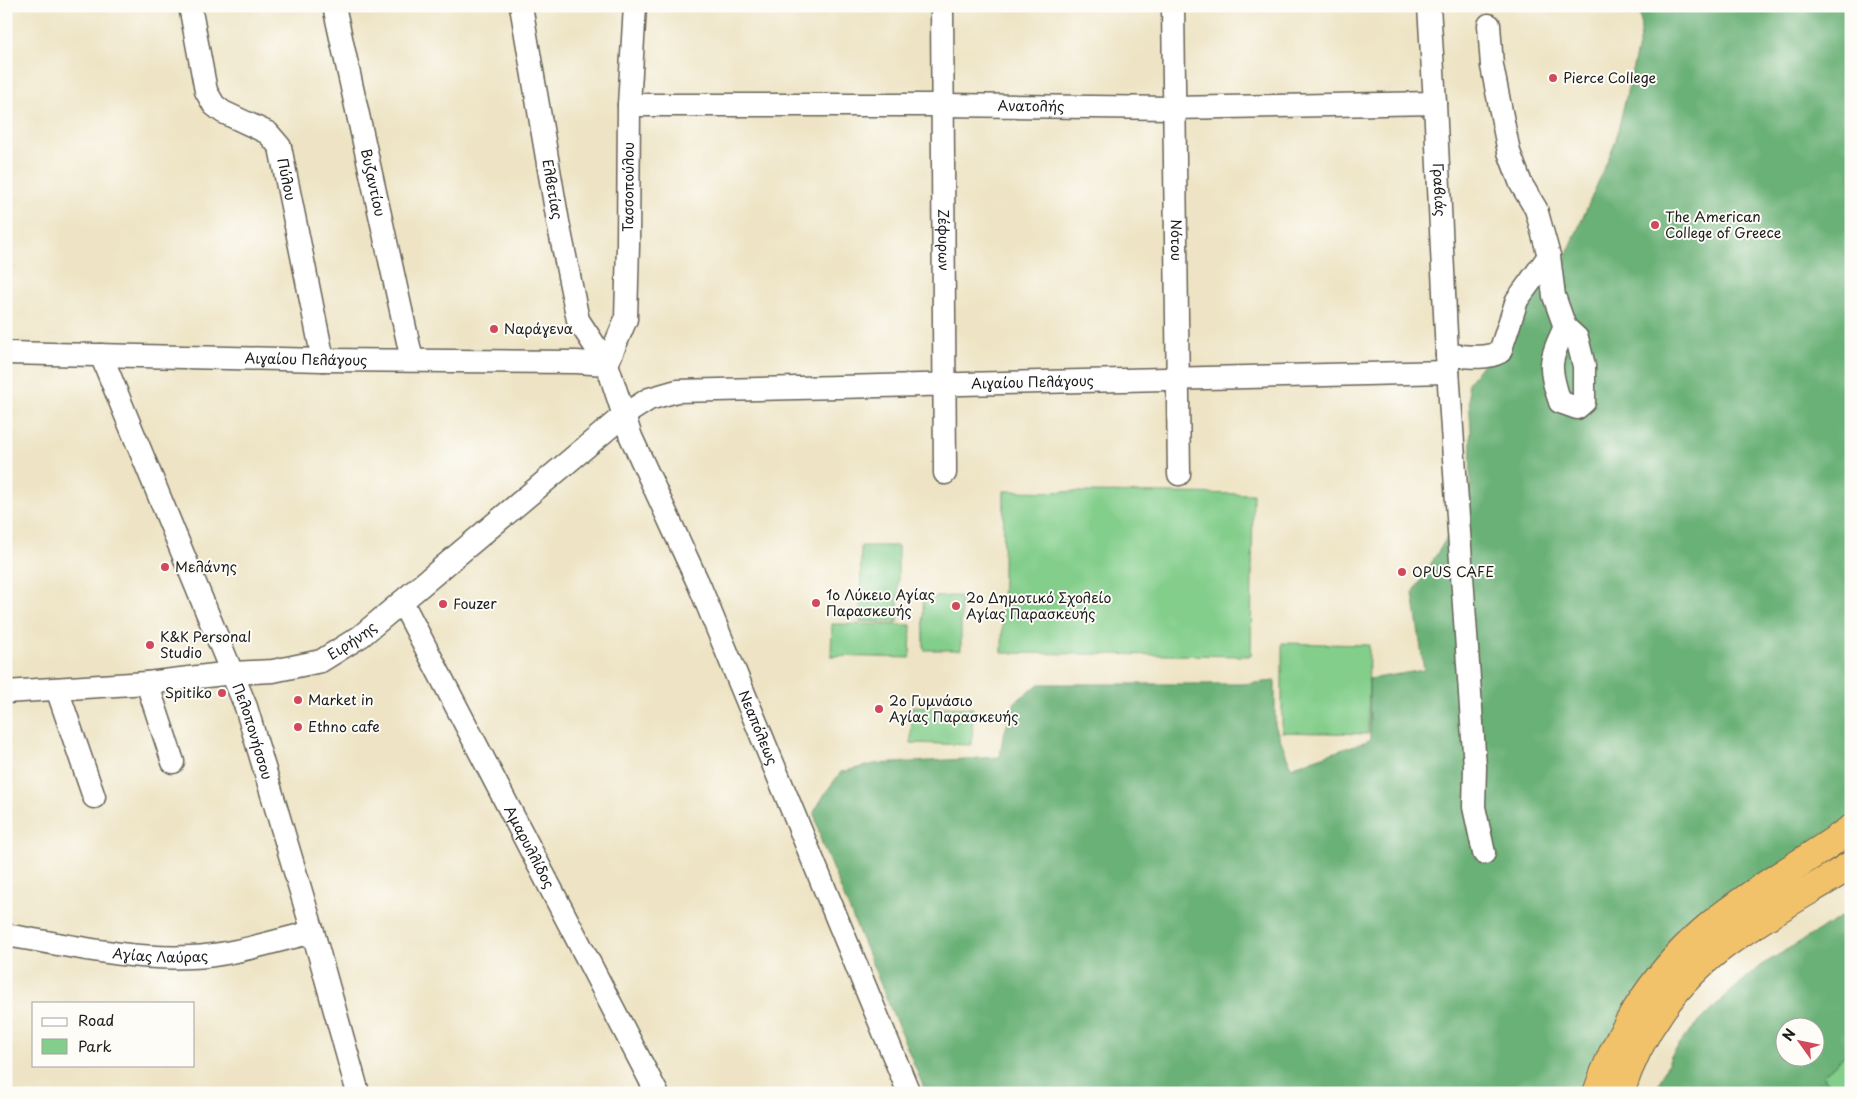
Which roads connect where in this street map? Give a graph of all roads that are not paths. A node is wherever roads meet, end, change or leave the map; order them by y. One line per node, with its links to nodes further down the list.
1 (190, 6): 17 (street, Πύλου)
2 (334, 6): 18 (street, Βυζαντίου)
3 (521, 6): 20 (street, Ελβετίας)
4 (635, 6): 11 (street, Τασσοπούλου)
5 (942, 6): 10 (street, Ζέφυρων)
6 (1173, 6): 12 (street, Νότου)
7 (1429, 6): 9 (street, Γραβιάς)
8 (1489, 25): 13 (street)
9 (1435, 103): 12 (street, Ανατολής); 19 (street, Γραβιάς)
10 (942, 104): 11 (street, Ανατολής); 12 (street, Ανατολής); 22 (street, Ζέφυρων)
11 (629, 105): 20 (street, Τασσοπούλου)
12 (1173, 108): 21 (street, Νότου)
13 (1549, 256): 14 (street); 19 (street, Αιγαίου Πελάγους)
14 (1565, 327)
15 (6, 352): 16 (street, Αιγαίου Πελάγους)
16 (101, 355): 17 (street, Αιγαίου Πελάγους); 27 (street, Πελοπονήσσου)
17 (323, 360): 18 (street, Αιγαίου Πελάγους)
18 (412, 360): 20 (street, Αιγαίου Πελάγους)
19 (1448, 363): 21 (street, Αιγαίου Πελάγους); 34 (street, Γραβιάς)
20 (607, 364): 23 (street, Νεαπόλεως)
21 (1178, 378): 22 (street, Αιγαίου Πελάγους); 25 (street, Νότου)
22 (945, 384): 23 (street, Αιγαίου Πελάγους); 24 (street, Ζέφυρων)
23 (624, 415): 26 (street, Ειρήνης); 40 (street, Νεαπόλεως)
24 (945, 473)
25 (1179, 474)
26 (402, 602): 27 (street, Ειρήνης); 39 (street, Αμαρυλλίδος)
27 (232, 673): 28 (street, Ειρήνης); 37 (street, Πελοπονήσσου)
28 (148, 683): 29 (street, Ειρήνης); 31 (street)
29 (57, 689): 30 (street, Ειρήνης); 32 (street)
30 (6, 692)
31 (173, 762)
32 (94, 798)
33 (1851, 829): 41 (highway)
34 (1484, 853)
35 (1851, 865): 42 (highway)
36 (8, 929): 37 (street, Αγίας Λαύρας)
37 (313, 932): 38 (street, Πελοπονήσσου)
38 (358, 1093)
39 (657, 1093)
40 (909, 1093)
41 (1597, 1093)
42 (1620, 1093)

